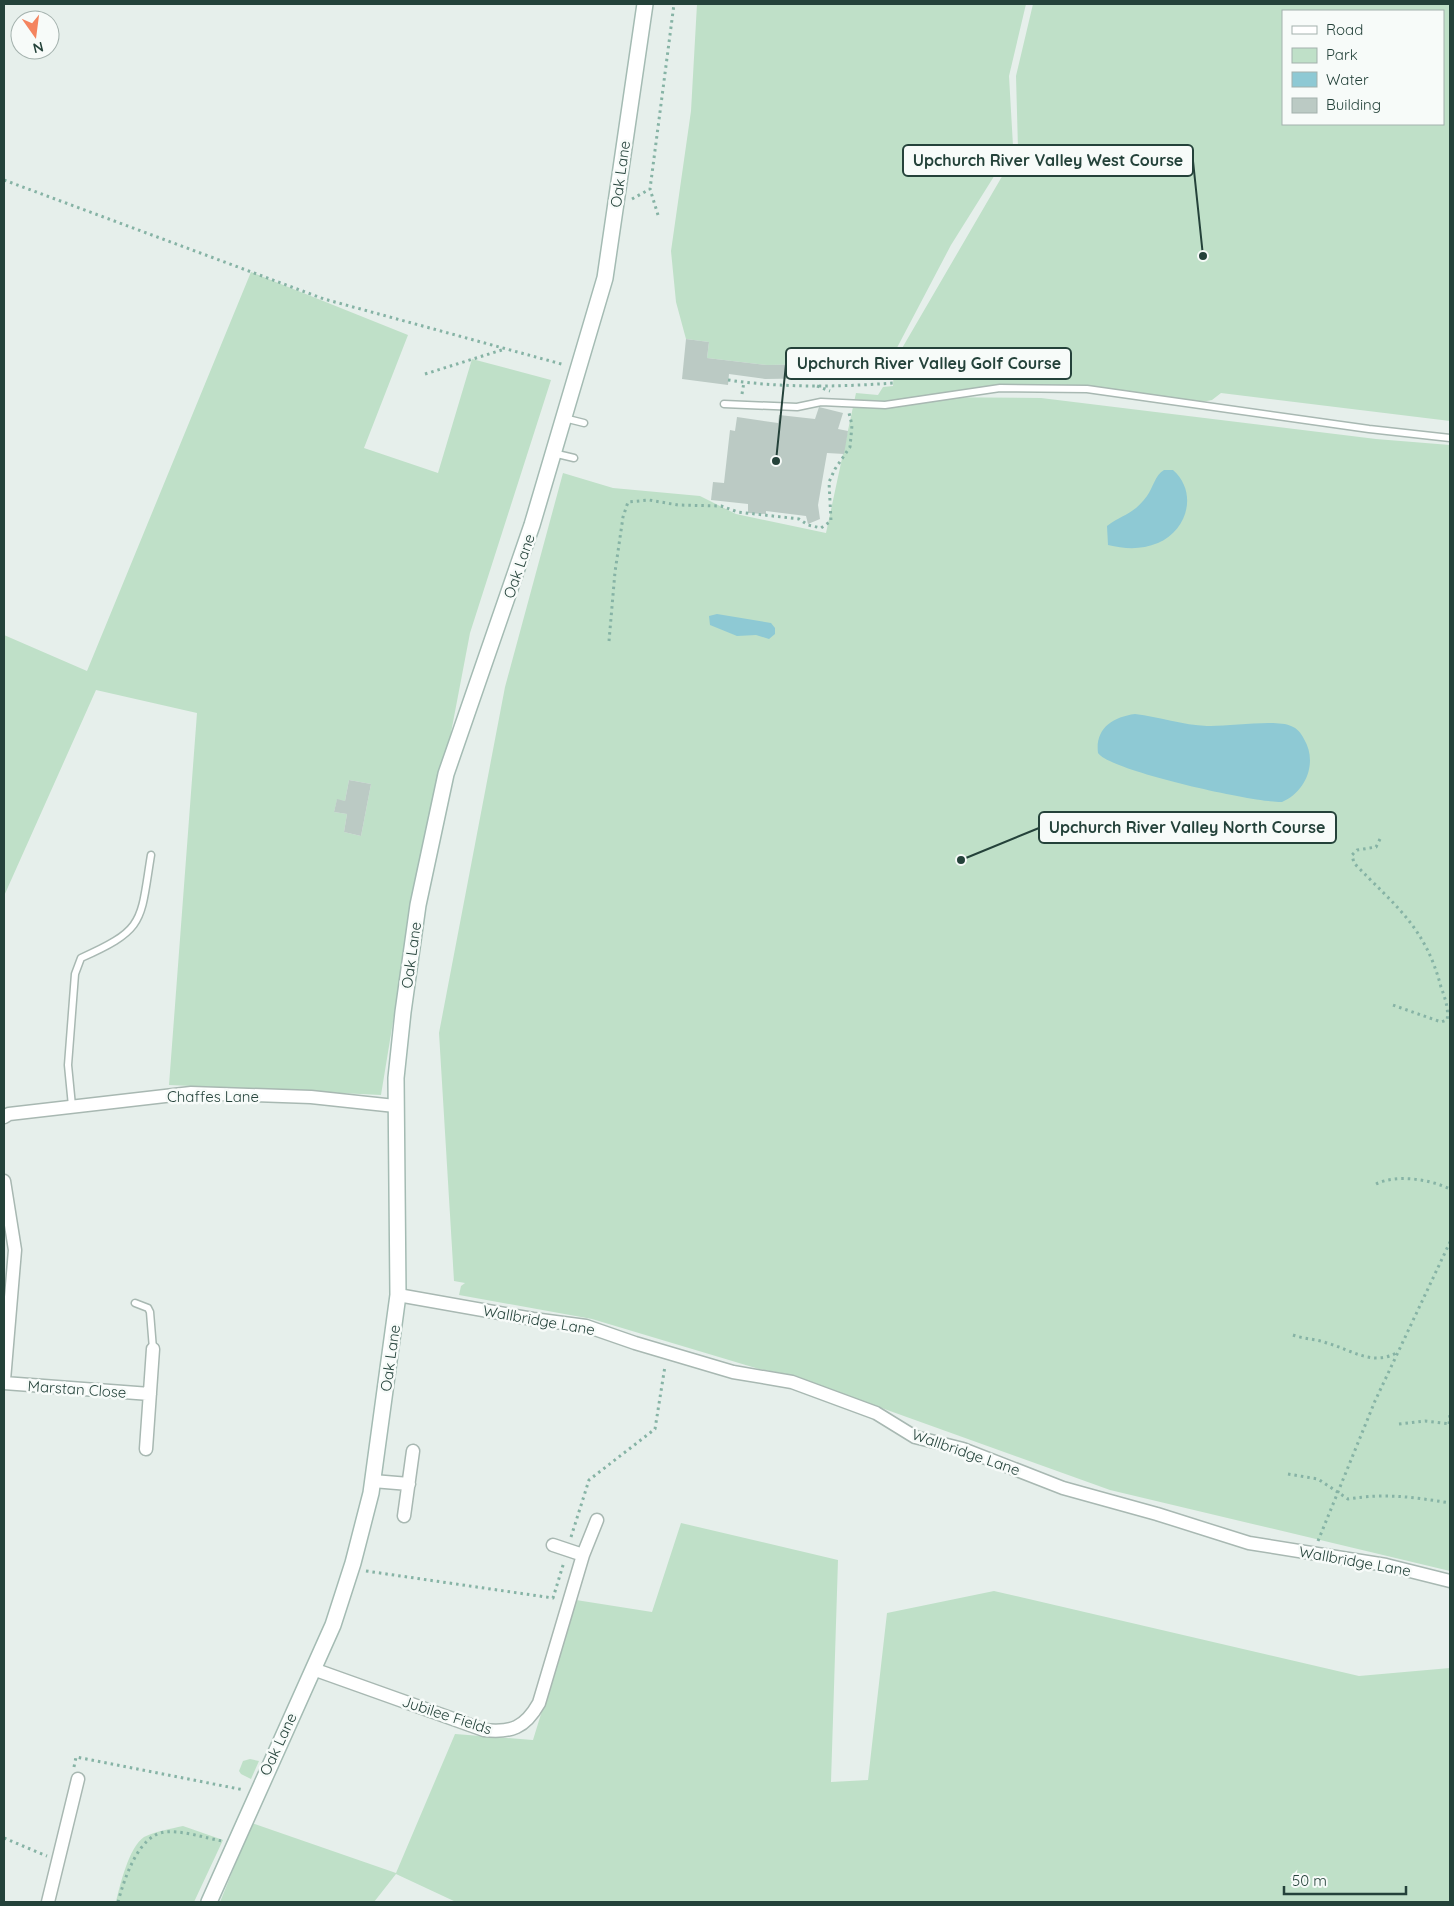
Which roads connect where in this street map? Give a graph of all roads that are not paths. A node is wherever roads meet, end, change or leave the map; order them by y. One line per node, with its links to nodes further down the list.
1 (644, 4): 3 (street, Oak Lane)
2 (724, 404): 5 (lane)
3 (564, 418): 4 (lane); 6 (street, Oak Lane)
4 (584, 423)
5 (1450, 438)
6 (554, 453): 7 (lane); 10 (street, Oak Lane)
7 (574, 458)
8 (151, 855): 9 (lane)
9 (72, 1106): 10 (street, Chaffes Lane); 11 (street, Chaffes Lane)
10 (395, 1106): 13 (street, Oak Lane)
11 (4, 1117)
12 (4, 1181): 16 (street)
13 (398, 1295): 20 (street, Oak Lane); 26 (street, Wallbridge Lane)
14 (135, 1303): 15 (lane)
15 (153, 1350): 17 (street)
16 (4, 1382): 17 (street, Marstan Close)
17 (150, 1394): 18 (street)
18 (146, 1449)
19 (413, 1451): 21 (street)
20 (373, 1480): 21 (street); 27 (street, Oak Lane)
21 (409, 1484): 22 (street)
22 (404, 1516)
23 (598, 1520): 25 (street, Jubilee Fields)
24 (553, 1545): 25 (street)
25 (583, 1555): 27 (street, Jubilee Fields)
26 (1450, 1581)
27 (313, 1670): 30 (street, Oak Lane)
28 (78, 1779): 29 (street)
29 (48, 1902)
30 (209, 1902)

